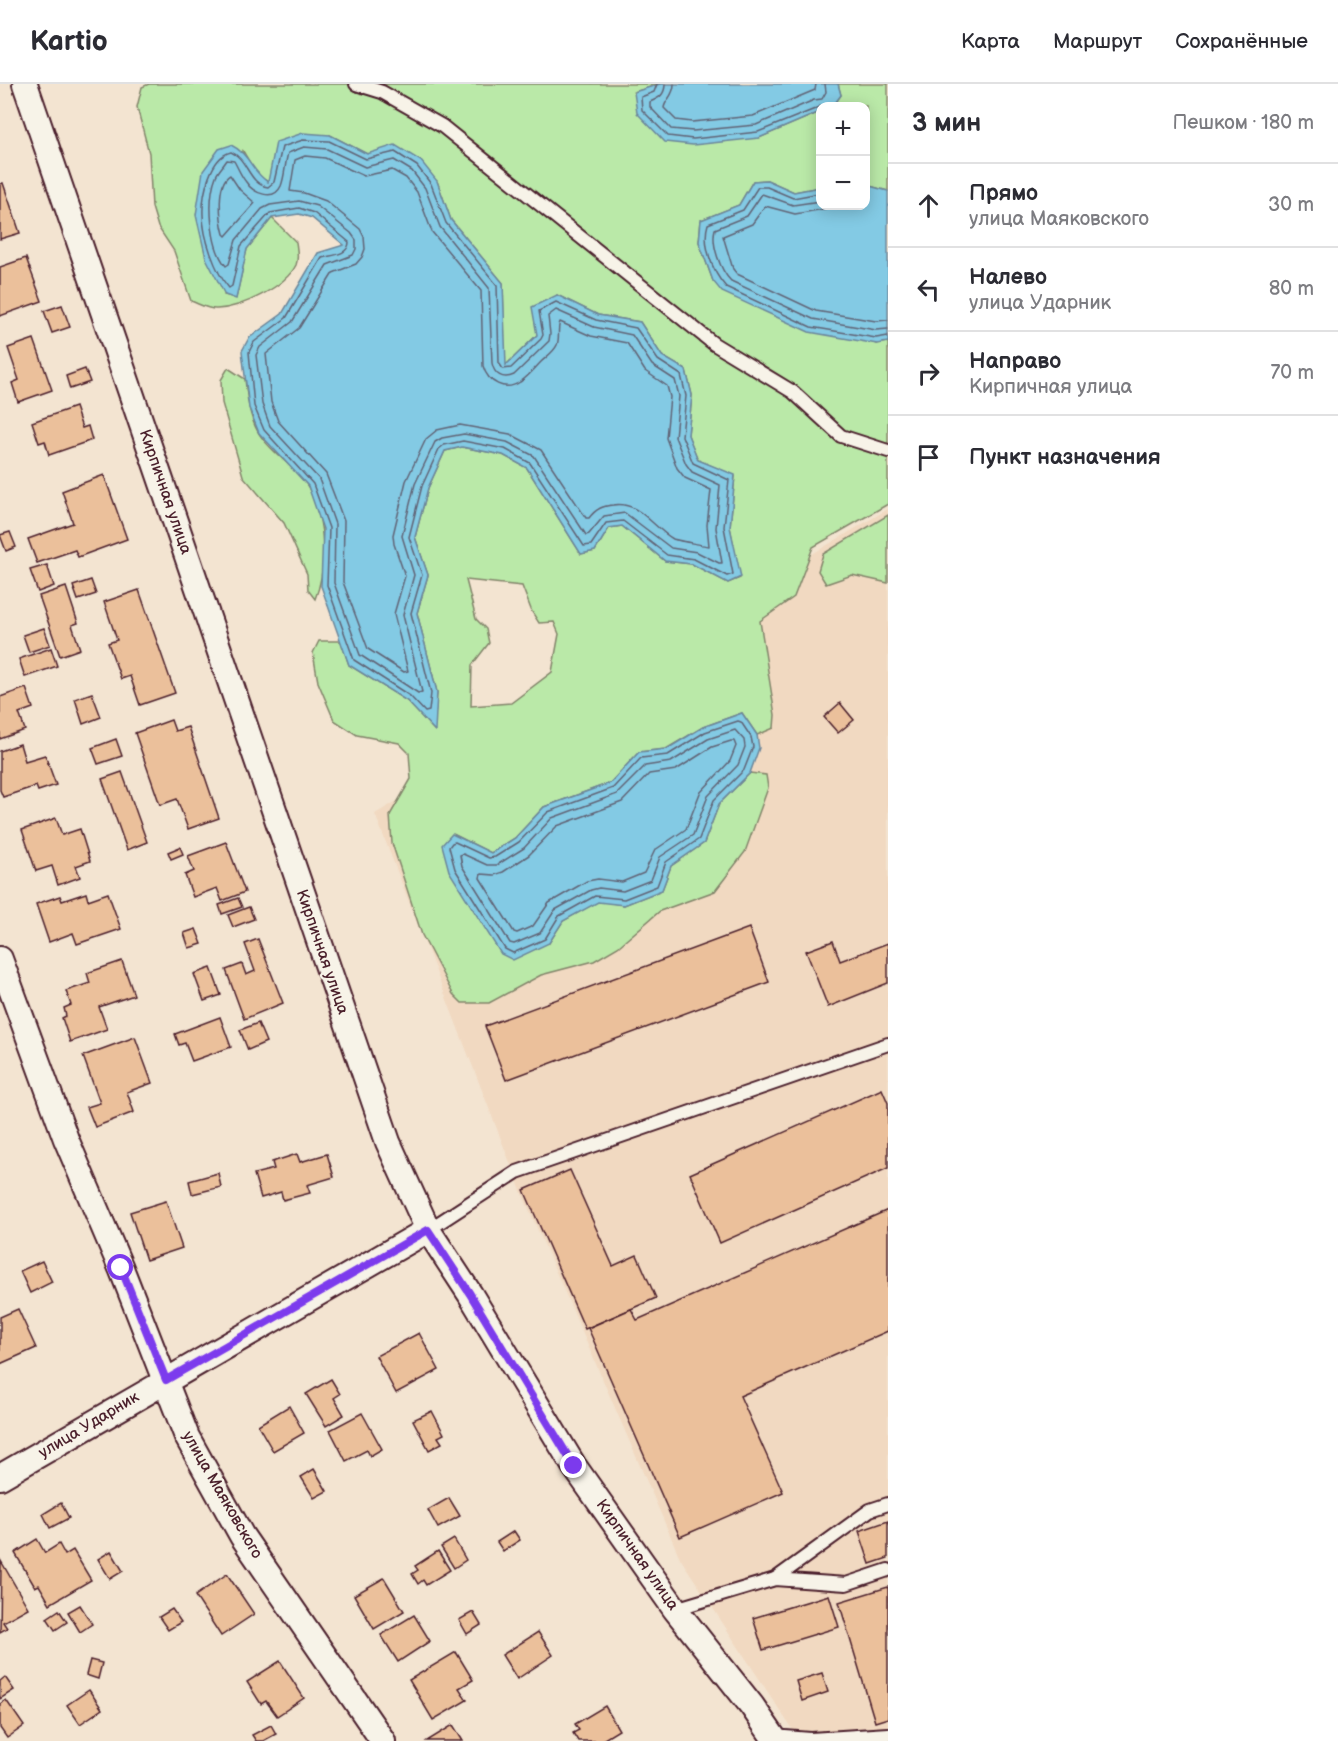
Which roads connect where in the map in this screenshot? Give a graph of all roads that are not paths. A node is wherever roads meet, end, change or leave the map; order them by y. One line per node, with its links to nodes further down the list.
1 (25, 84): 6 (street, Кирпичная улица)
2 (356, 84): 3 (lane)
3 (888, 451)
4 (0, 959): 7 (street, улица Маяковского)
5 (888, 1044): 6 (lane)
6 (428, 1230): 7 (street, улица Ударник); 12 (street, Кирпичная улица)
7 (166, 1380): 8 (street, улица Ударник); 15 (street, улица Маяковского)
8 (0, 1477)
9 (888, 1504): 11 (lane)
10 (888, 1569): 11 (lane)
11 (775, 1579): 12 (lane)
12 (675, 1609): 14 (street, Кирпичная улица)
13 (888, 1734): 14 (lane)
14 (774, 1738)
15 (382, 1741)

